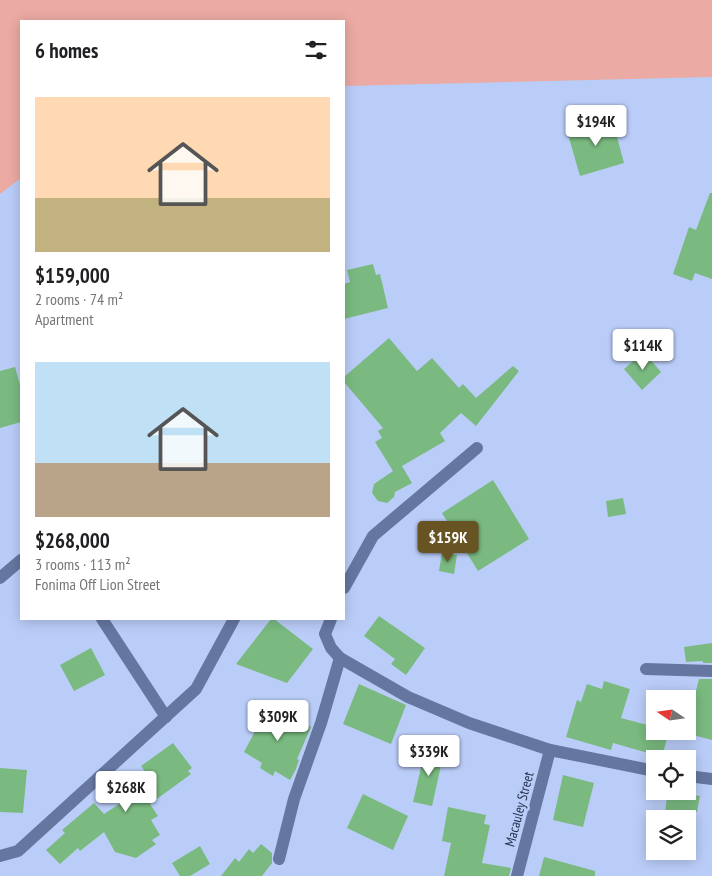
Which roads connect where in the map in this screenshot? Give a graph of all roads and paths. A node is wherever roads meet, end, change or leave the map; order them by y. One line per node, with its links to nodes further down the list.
1 (477, 448): 4 (street)
2 (20, 561): 3 (street)
3 (0, 578)
4 (345, 586)
5 (103, 620): 11 (street)
6 (233, 620): 11 (street)
7 (331, 620): 8 (street)
8 (340, 658): 12 (street); 17 (street)
9 (646, 669): 10 (street)
10 (712, 671)
11 (166, 717): 16 (street)
12 (550, 750): 13 (street); 18 (street, Macauley Street)
13 (646, 769)
14 (696, 777): 15 (street)
15 (712, 779)
16 (0, 856)
17 (279, 859)
18 (517, 876)

